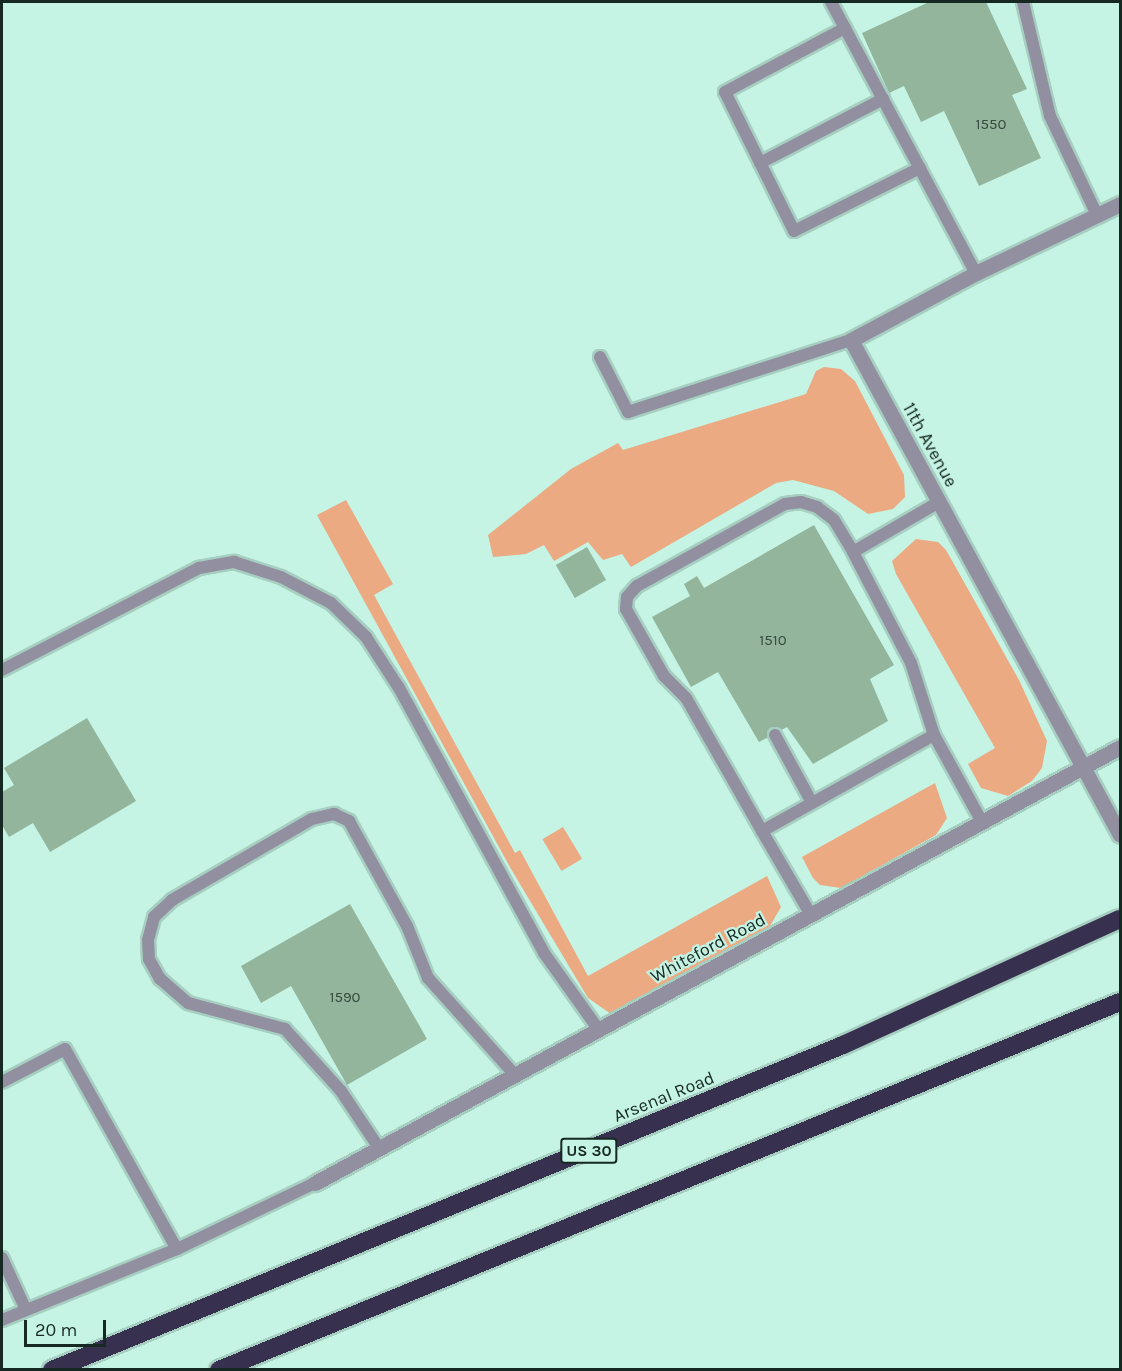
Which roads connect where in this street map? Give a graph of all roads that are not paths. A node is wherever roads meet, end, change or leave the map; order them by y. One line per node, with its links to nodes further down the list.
1 (831, 2): 3 (lane)
2 (1023, 2): 8 (lane)
3 (845, 28): 4 (lane); 5 (lane)
4 (883, 99): 5 (lane); 6 (lane)
5 (760, 163): 6 (lane)
6 (920, 168): 9 (lane)
7 (1120, 204): 8 (street)
8 (1097, 215): 9 (street)
9 (976, 273): 10 (street)
10 (851, 340): 11 (lane); 12 (street, 11th Avenue)
11 (600, 357)
12 (939, 502): 13 (lane); 18 (street, 11th Avenue)
13 (853, 552): 16 (lane); 21 (lane)
14 (2, 670): 26 (lane)
15 (775, 735): 19 (lane)
16 (934, 735): 19 (lane); 20 (lane)
17 (1120, 747): 18 (street, Whiteford Road)
18 (1083, 768): 20 (street, Whiteford Road); 22 (street, 11th Avenue)
19 (812, 803): 21 (lane)
20 (982, 822): 23 (street, Whiteford Road)
21 (762, 831): 23 (lane)
22 (1120, 835)
23 (810, 915): 26 (street, Whiteford Road)
24 (1120, 919): 35 (highway, Arsenal Road / US 30)
25 (1120, 1002): 36 (highway)
26 (599, 1030): 27 (street, Whiteford Road)
27 (515, 1075): 29 (street, Whiteford Road); 29 (lane)
28 (2, 1082): 31 (lane)
29 (379, 1148): 30 (street, Whiteford Road)
30 (315, 1183): 31 (lane)
31 (177, 1249): 33 (lane)
32 (2, 1258): 33 (lane)
33 (26, 1310): 34 (lane)
34 (2, 1320)
35 (52, 1370)
36 (219, 1370)

